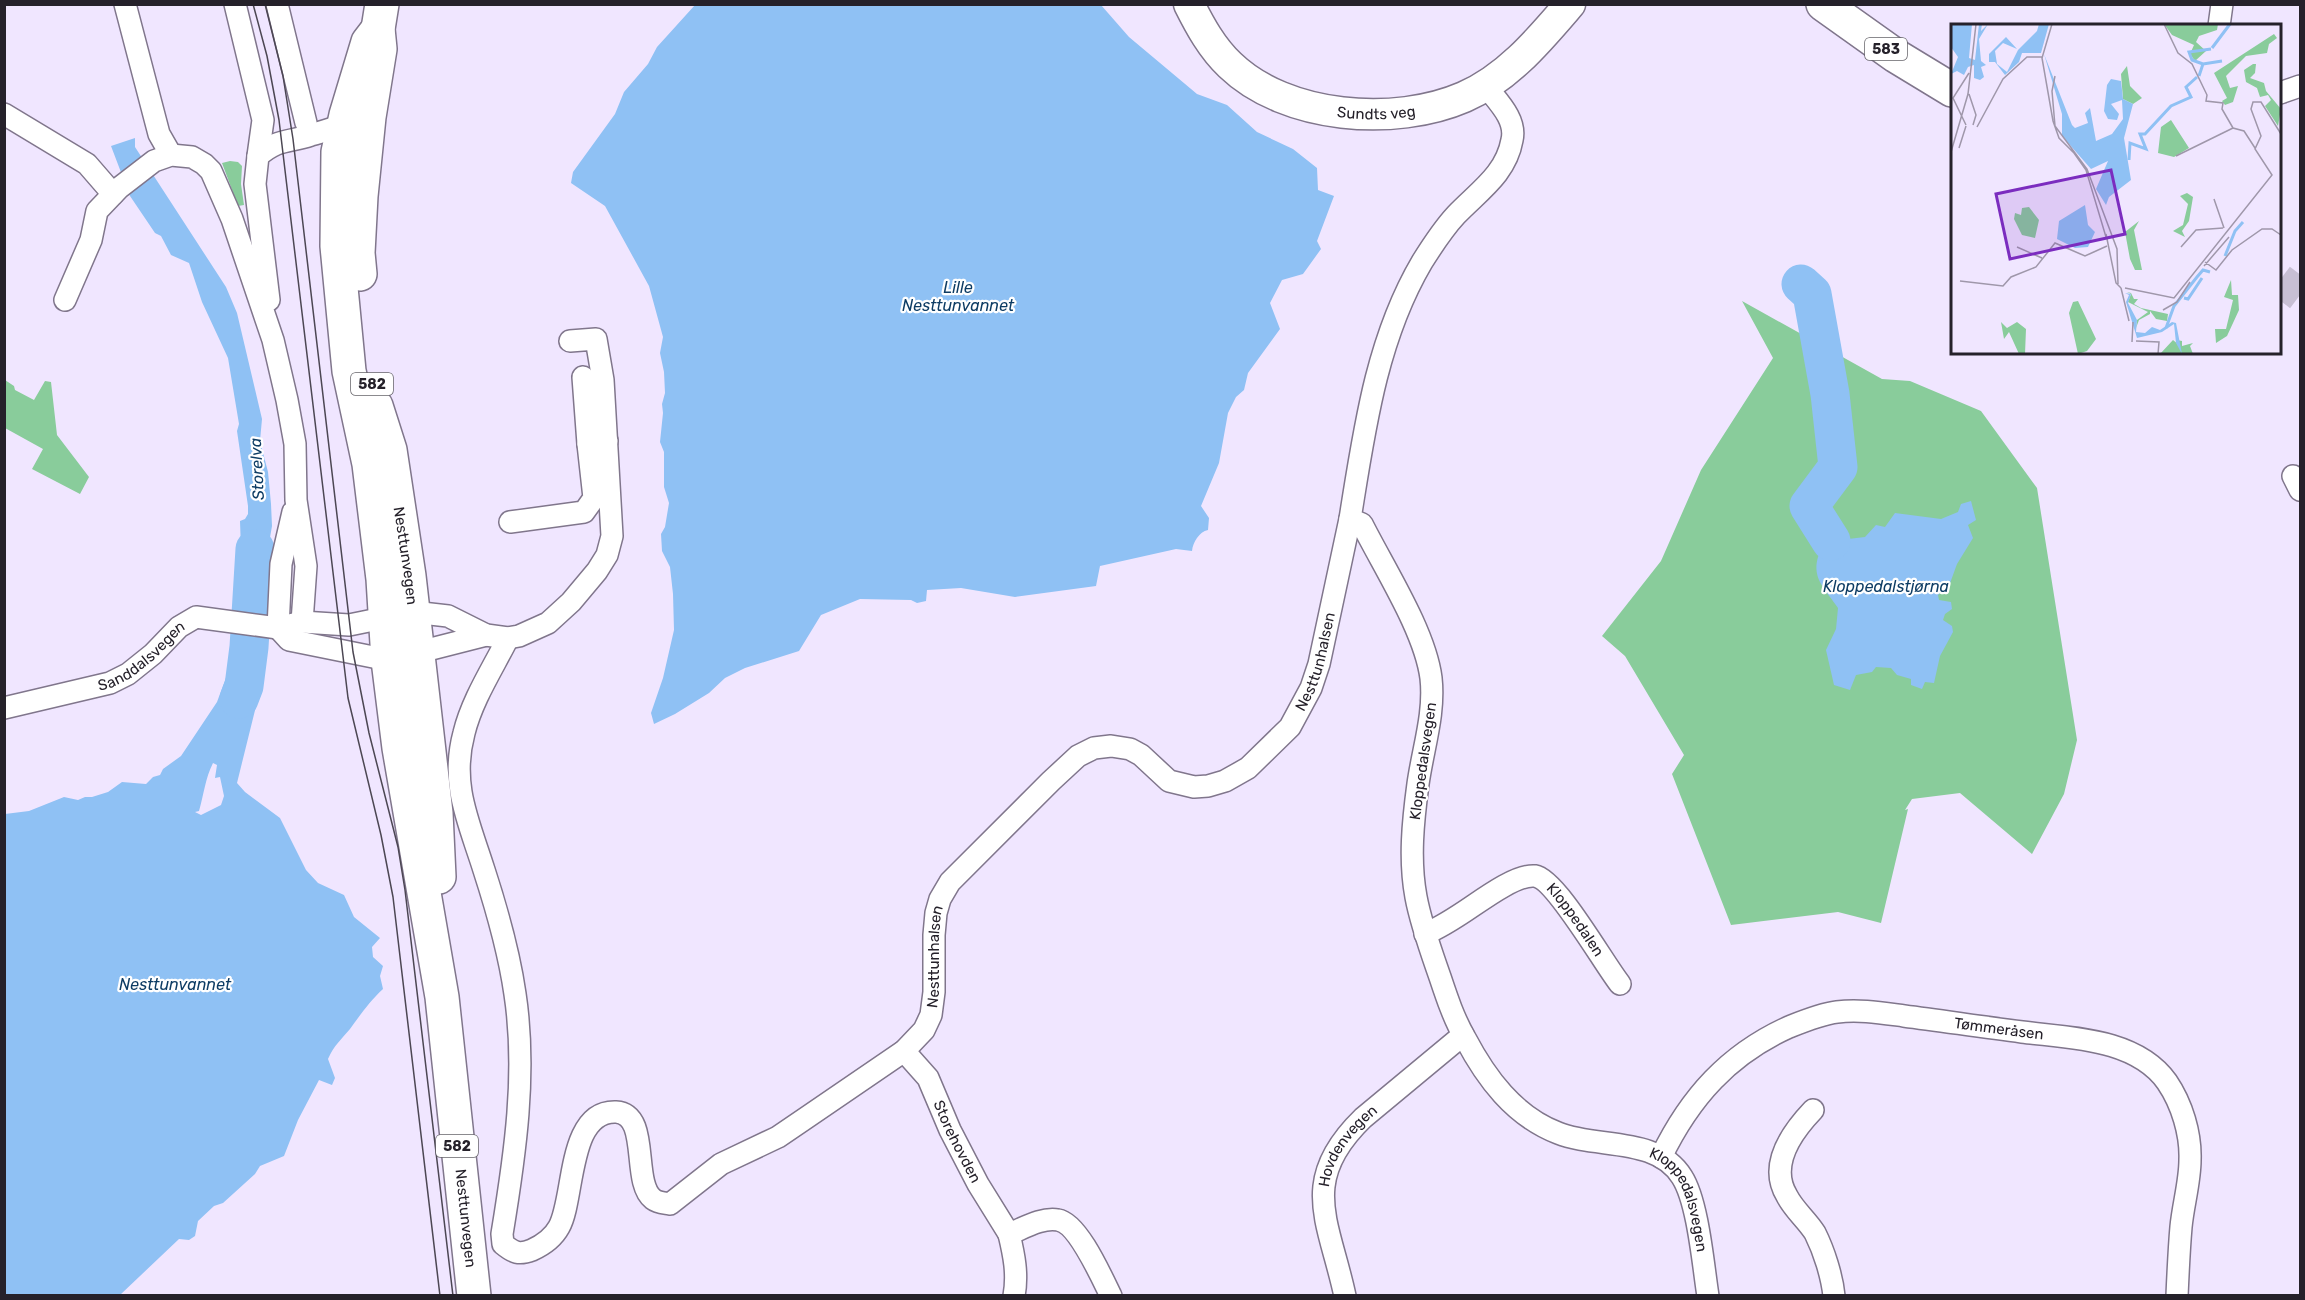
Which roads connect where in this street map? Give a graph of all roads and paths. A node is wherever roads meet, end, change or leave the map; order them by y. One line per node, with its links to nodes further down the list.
1 (125, 4): 19 (street)
2 (236, 4): 18 (street)
3 (277, 4): 17 (street)
4 (1189, 4): 10 (street, Sundts veg)
5 (1570, 4): 10 (street, Sundts veg)
6 (1823, 4): 12 (main road, 583)
7 (2222, 4): 9 (street)
8 (380, 17): 15 (main road, Nesttunvegen / 582)
9 (2219, 24)
10 (1485, 85): 29 (street)
11 (2301, 86): 13 (street)
12 (1951, 89)
13 (2281, 93)
14 (4, 114): 20 (street)
15 (356, 121): 17 (street); 21 (main road, Nesttunvegen / 582); 31 (main road, Nesttunvegen / 582)
16 (4, 127): 20 (street)
17 (307, 130): 18 (street); 21 (street, Nesttunvegen)
18 (258, 156): 24 (street)
19 (163, 158): 22 (street); 24 (street)
20 (97, 178): 22 (street)
21 (336, 188): 31 (main road, Nesttunvegen / 582)
22 (116, 191): 23 (street)
23 (65, 300)
24 (273, 340): 28 (street)
25 (570, 341): 27 (street)
26 (583, 377): 27 (street)
27 (598, 442): 30 (street); 35 (street)
28 (296, 500): 32 (street); 33 (street)
29 (1350, 519): 38 (street, Kloppedalsvegen); 41 (street, Nesttunhalsen)
30 (510, 522)
31 (399, 614): 32 (street, Sanddalsvegen); 34 (street, Sanddalsvegen); 36 (main road, Nesttunvegen / 582)
32 (302, 622): 33 (street, Sanddalsvegen)
33 (273, 627): 36 (street, Sanddalsvegen); 37 (street, Sanddalsvegen)
34 (486, 635): 35 (street); 36 (street)
35 (508, 638): 41 (street, Nesttunhalsen)
36 (402, 657): 45 (main road, Nesttunvegen / 582)
37 (4, 708)
38 (1425, 934): 39 (street, Kloppedalen); 40 (street, Kloppedalsvegen)
39 (1620, 984)
40 (1463, 1035): 43 (street, Kloppedalsvegen); 48 (street, Hovdenvegen)
41 (904, 1051): 44 (street, Storehovden)
42 (1813, 1110): 50 (street)
43 (1661, 1157): 49 (street, Kloppedalsvegen); 51 (street, Tømmeråsen)
44 (1009, 1234): 46 (street, Storehovden); 47 (street)
45 (474, 1296)
46 (1014, 1296)
47 (1111, 1296)
48 (1345, 1296)
49 (1708, 1296)
50 (1834, 1296)
51 (2177, 1296)

